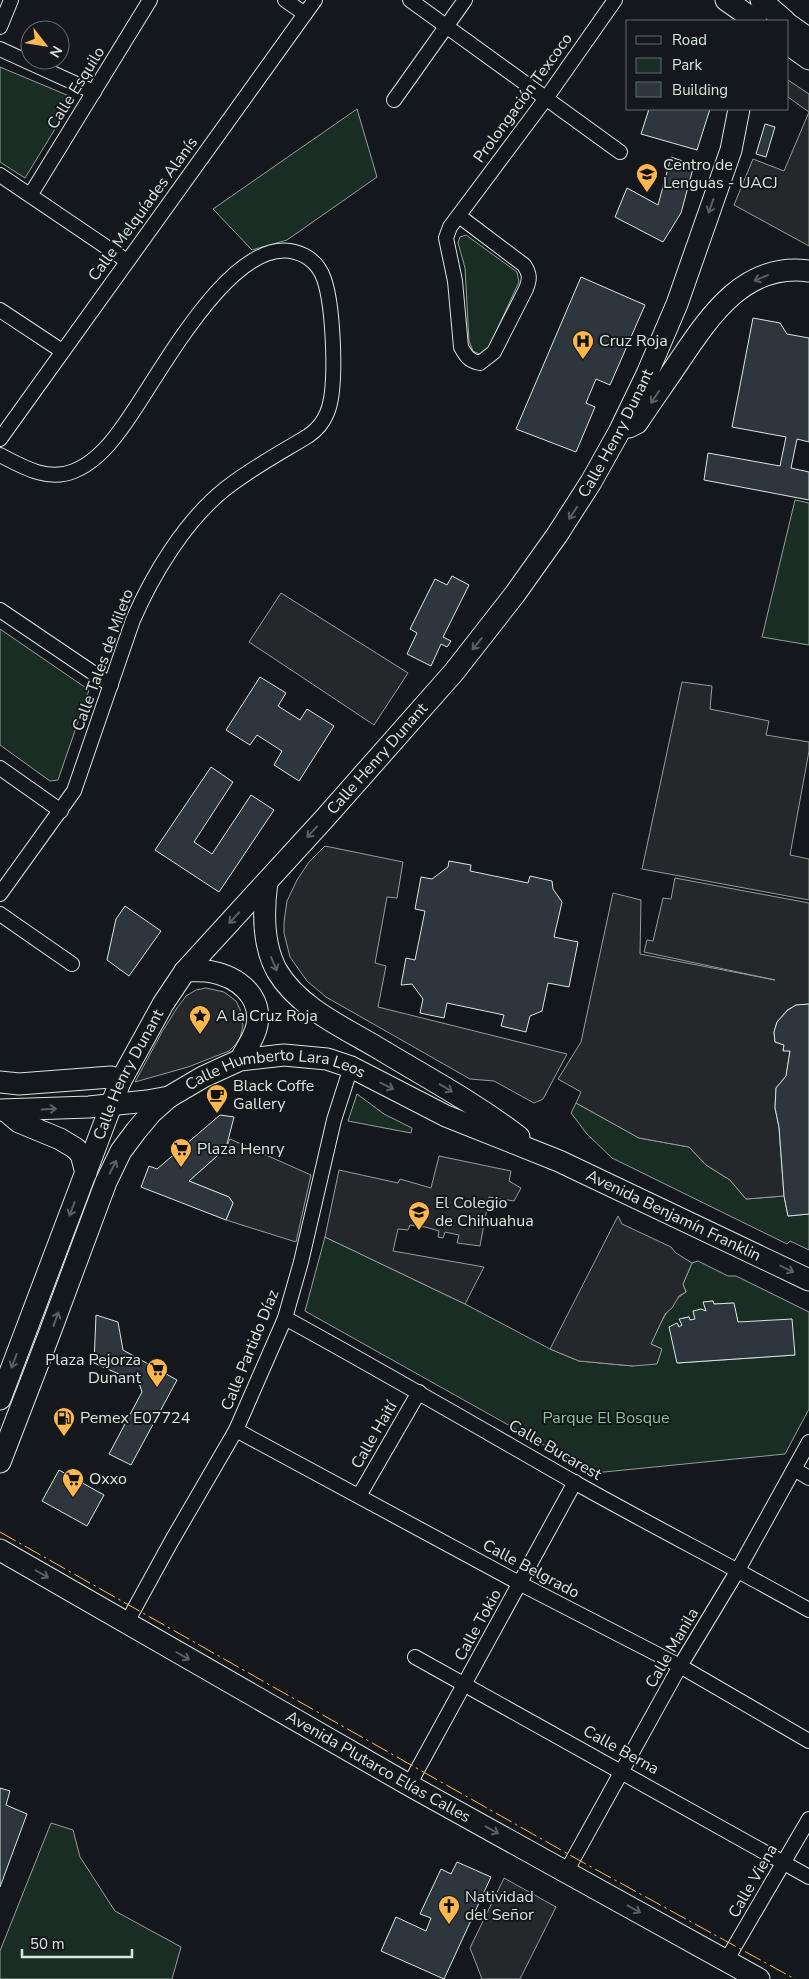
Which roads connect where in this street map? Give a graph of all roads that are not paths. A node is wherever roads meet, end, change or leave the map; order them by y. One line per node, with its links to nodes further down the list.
1 (11, 0): 15 (street)
2 (150, 0): 20 (street, Calle Esquilo)
3 (285, 0): 10 (street)
4 (315, 0): 10 (street, Calle Melquíades Alanís)
5 (410, 0): 14 (street)
6 (465, 0): 14 (street)
7 (615, 0): 21 (street, Prolongación Texcoco)
8 (761, 0): 12 (main road)
9 (733, 7): 11 (main road)
10 (305, 14): 28 (street, Calle Melquíades Alanís)
11 (754, 20)
12 (783, 20)
13 (789, 25): 16 (main road)
14 (447, 26): 21 (street); 22 (street)
15 (0, 27)
16 (809, 39)
17 (789, 45): 19 (main road)
18 (0, 49): 20 (street)
19 (809, 59)
20 (94, 92): 26 (street, Calle Esquilo)
21 (547, 97): 24 (street); 27 (street, Prolongación Texcoco)
22 (394, 100)
23 (739, 110): 32 (main road, Calle Henry Dunant, one-way to 32)
24 (620, 152)
25 (0, 175): 26 (street)
26 (30, 194): 28 (street)
27 (459, 216): 27 (street, Prolongación Texcoco)
28 (127, 261): 31 (street, Calle Melquíades Alanís)
29 (809, 271): 32 (main road, one-way to 32)
30 (0, 310): 31 (street)
31 (62, 351): 33 (street, Calle Melquíades Alanís)
32 (619, 432): 39 (main road, Calle Henry Dunant, one-way to 39)
33 (0, 439)
34 (0, 455): 36 (street, Calle Tales de Mileto)
35 (0, 610): 36 (street)
36 (111, 685): 38 (street, Calle Tales de Mileto)
37 (0, 768): 38 (street)
38 (60, 811): 40 (street, Calle Tales de Mileto)
39 (268, 882): 43 (main road, Calle Henry Dunant, one-way to 43); 51 (main road, one-way to 51)
40 (0, 894)
41 (0, 914): 42 (street)
42 (72, 964)
43 (185, 971): 44 (main road); 47 (main road, Calle Henry Dunant)
44 (240, 1060): 45 (main road, Calle Humberto Lara Leos); 48 (main road, Calle Humberto Lara Leos)
45 (351, 1067): 51 (main road, Calle Humberto Lara Leos, one-way to 51); 54 (street, Calle Partido Díaz)
46 (0, 1082): 47 (main road)
47 (120, 1082): 49 (main road, Calle Henry Dunant)
48 (169, 1097): 49 (main road, Calle Humberto Lara Leos); 59 (main road, Calle Henry Dunant, one-way to 48)
49 (111, 1105): 50 (main road, Calle Humberto Lara Leos, one-way to 49); 52 (main road, Calle Henry Dunant)
50 (3, 1110): 52 (main road)
51 (537, 1151): 53 (main road, Avenida Benjamín Franklin, one-way to 53)
52 (86, 1173): 56 (main road, Calle Henry Dunant, one-way to 56)
53 (809, 1280)
54 (285, 1318): 55 (street, Calle Bucarest); 57 (street, Calle Partido Díaz)
55 (419, 1392): 62 (street, Calle Bucarest); 63 (street, Calle Haití)
56 (0, 1399)
57 (236, 1430): 63 (street, Calle Belgrado); 68 (street, Calle Partido Díaz)
58 (809, 1442): 60 (street, Calle Manila)
59 (0, 1462)
60 (794, 1469): 61 (street); 65 (street, Calle Manila)
61 (809, 1478)
62 (576, 1482): 65 (street, Calle Bucarest); 66 (street, Calle Tokio)
63 (359, 1496): 66 (street, Calle Belgrado)
64 (0, 1550): 68 (main road, Avenida Plutarco Elías Calles, one-way to 68)
65 (738, 1570): 67 (street, Calle Bucarest); 70 (street, Calle Manila)
66 (521, 1584): 70 (street, Calle Belgrado); 71 (street, Calle Tokio)
67 (809, 1610)
68 (126, 1624): 74 (main road, Avenida Plutarco Elías Calles, one-way to 74)
69 (416, 1657): 71 (street, Calle Berna)
70 (680, 1666): 72 (street, Calle Belgrado); 73 (street, Calle Manila)
71 (466, 1684): 73 (street, Calle Berna); 74 (street, Calle Tokio)
72 (809, 1741)
73 (623, 1771): 76 (street, Calle Berna); 77 (street, Calle Manila)
74 (409, 1784): 77 (main road, Avenida Plutarco Elías Calles, one-way to 77)
75 (809, 1819): 76 (street, Calle Viena)
76 (784, 1862): 78 (street, Calle Berna); 79 (street, Calle Viena)
77 (566, 1872): 79 (main road, Avenida Plutarco Elías Calles, one-way to 79)
78 (809, 1877)
79 (726, 1961): 80 (main road, Avenida Plutarco Elías Calles)
80 (759, 1979)

